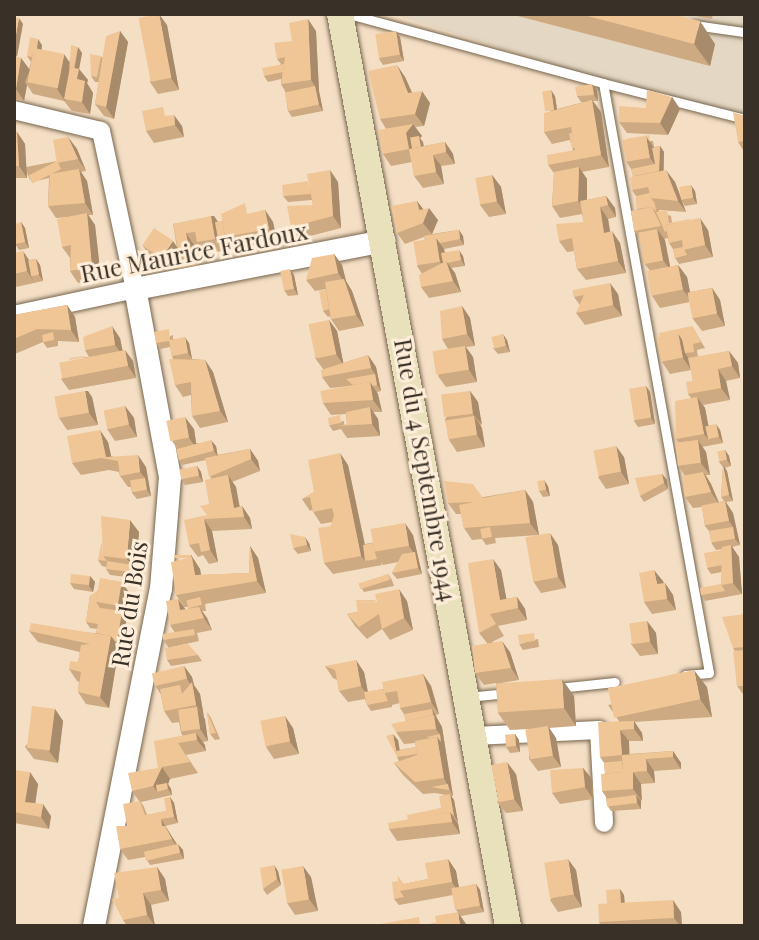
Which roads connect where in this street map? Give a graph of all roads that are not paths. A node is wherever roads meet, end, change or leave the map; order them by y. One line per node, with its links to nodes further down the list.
1 (340, 14): 8 (main road, Rue du 4 Septembre 1944)
2 (349, 14): 5 (lane)
3 (685, 24): 4 (lane)
4 (744, 32)
5 (603, 83): 7 (lane); 11 (lane)
6 (14, 110): 9 (street)
7 (745, 119)
8 (384, 241): 9 (street, Rue Maurice Fardoux); 15 (main road, Rue du 4 Septembre 1944)
9 (135, 289): 10 (street, Rue Maurice Fardoux); 18 (street, Rue du Bois)
10 (14, 315)
11 (663, 677)
12 (632, 681): 13 (lane)
13 (538, 690)
14 (522, 692): 15 (lane)
15 (467, 697): 16 (main road, Rue du 4 Septembre 1944)
16 (474, 736): 17 (street); 19 (main road, Rue du 4 Septembre 1944)
17 (604, 823)
18 (94, 926)
19 (508, 926)

